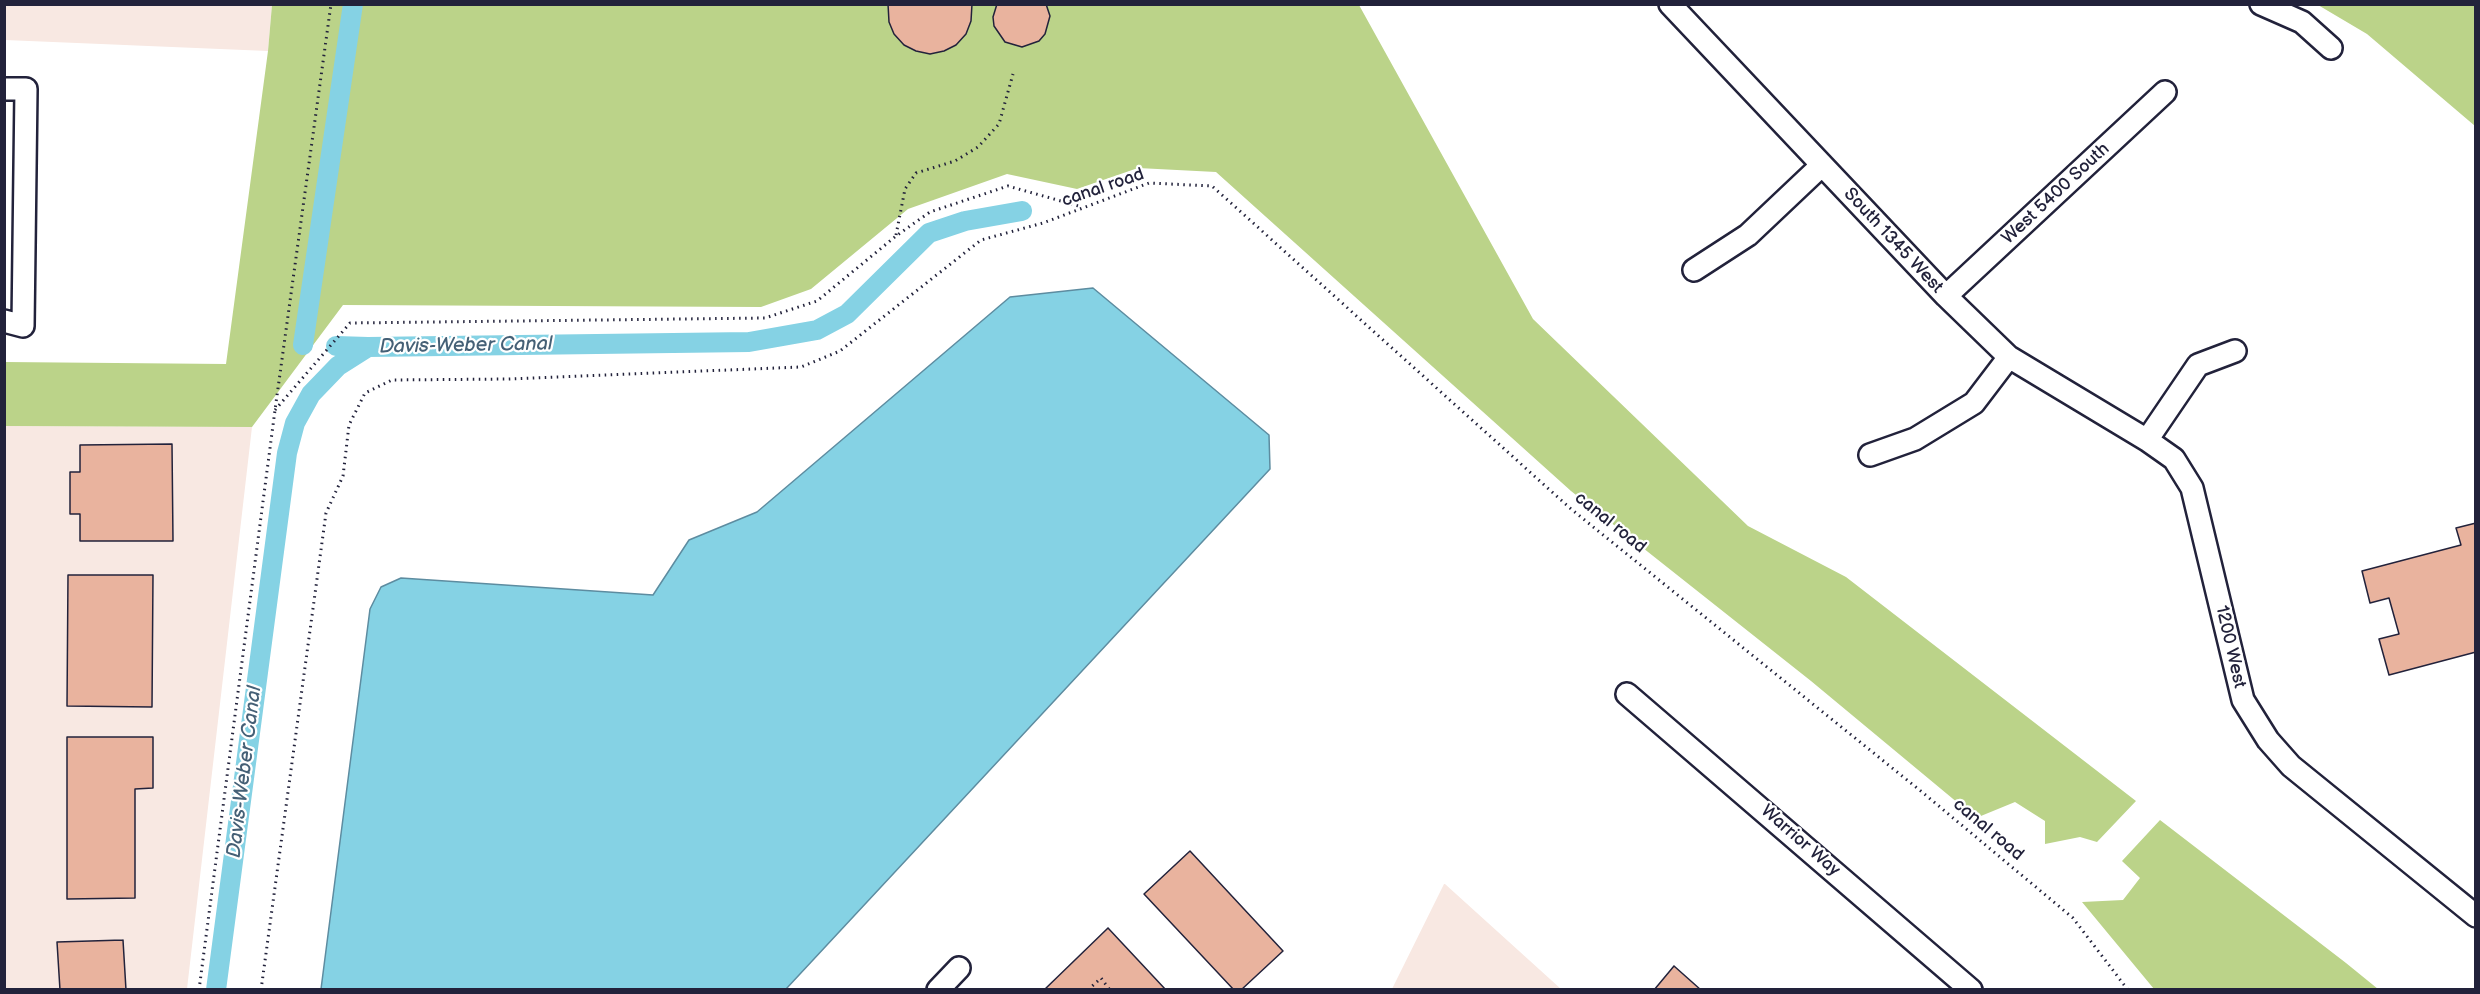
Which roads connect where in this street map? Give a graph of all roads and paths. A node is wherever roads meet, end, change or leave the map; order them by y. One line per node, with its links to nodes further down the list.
1 (331, 4): 16 (path)
2 (1670, 4): 8 (street, South 1345 West)
3 (2261, 4): 4 (street)
4 (2331, 48)
5 (1013, 74): 10 (path)
6 (4, 89): 13 (street)
7 (2165, 92): 12 (street, West 5400 South)
8 (1822, 165): 11 (street); 12 (street, South 1345 West)
9 (1083, 208): 10 (path); 23 (path, canal road); 28 (path, canal road)
10 (896, 236): 16 (path)
11 (1694, 270)
12 (1946, 297): 15 (street, South 1345 West)
13 (4, 321)
14 (2235, 351): 17 (street)
15 (2009, 357): 17 (street, South 1345 West); 18 (street)
16 (274, 410): 22 (path)
17 (2147, 440): 20 (street, 1200 West)
18 (1870, 455)
19 (1627, 694): 27 (street, Warrior Way)
20 (2472, 907)
21 (959, 968): 24 (street)
22 (199, 990)
23 (261, 990)
24 (938, 990)
25 (1088, 990): 26 (path)
26 (1110, 990)
27 (1971, 990)
28 (2128, 990)

